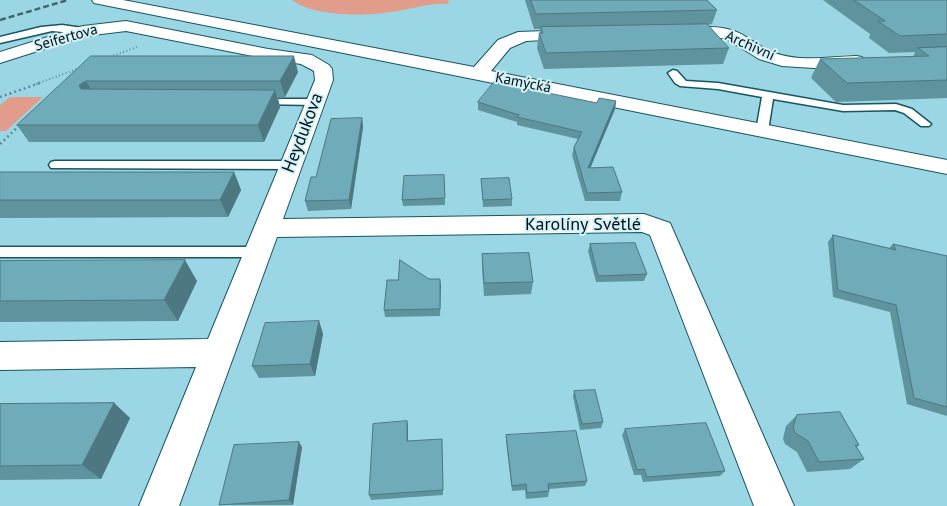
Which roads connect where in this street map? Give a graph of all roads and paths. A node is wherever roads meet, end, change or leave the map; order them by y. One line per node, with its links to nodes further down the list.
1 (99, 0): 2 (street, Kamýcká)
2 (172, 28): 3 (street, Seifertova); 8 (path); 12 (street, Kamýcká); 16 (street, Heydukova)
3 (83, 31): 6 (lane); 7 (street, Seifertova)
4 (661, 33): 9 (street, Archivní)
5 (592, 35): 12 (street)
6 (0, 40)
7 (0, 58)
8 (107, 58)
9 (870, 61)
10 (75, 73): 14 (path)
11 (673, 73): 13 (lane)
12 (478, 74): 19 (street, Kamýcká)
13 (768, 95): 17 (lane); 19 (lane)
14 (0, 97)
15 (248, 102): 16 (lane)
16 (314, 102): 22 (street, Heydukova)
17 (925, 124)
18 (20, 125): 20 (path)
19 (762, 131): 23 (street, Kamýcká)
20 (0, 144)
21 (55, 165): 22 (lane)
22 (290, 165): 24 (street, Heydukova)
23 (947, 168)
24 (261, 240): 25 (lane); 26 (street, Heydukova); 29 (street, Karolíny Světlé)
25 (0, 252)
26 (218, 354): 27 (street); 28 (street, Heydukova)
27 (0, 356)
28 (159, 506)
29 (774, 506)

